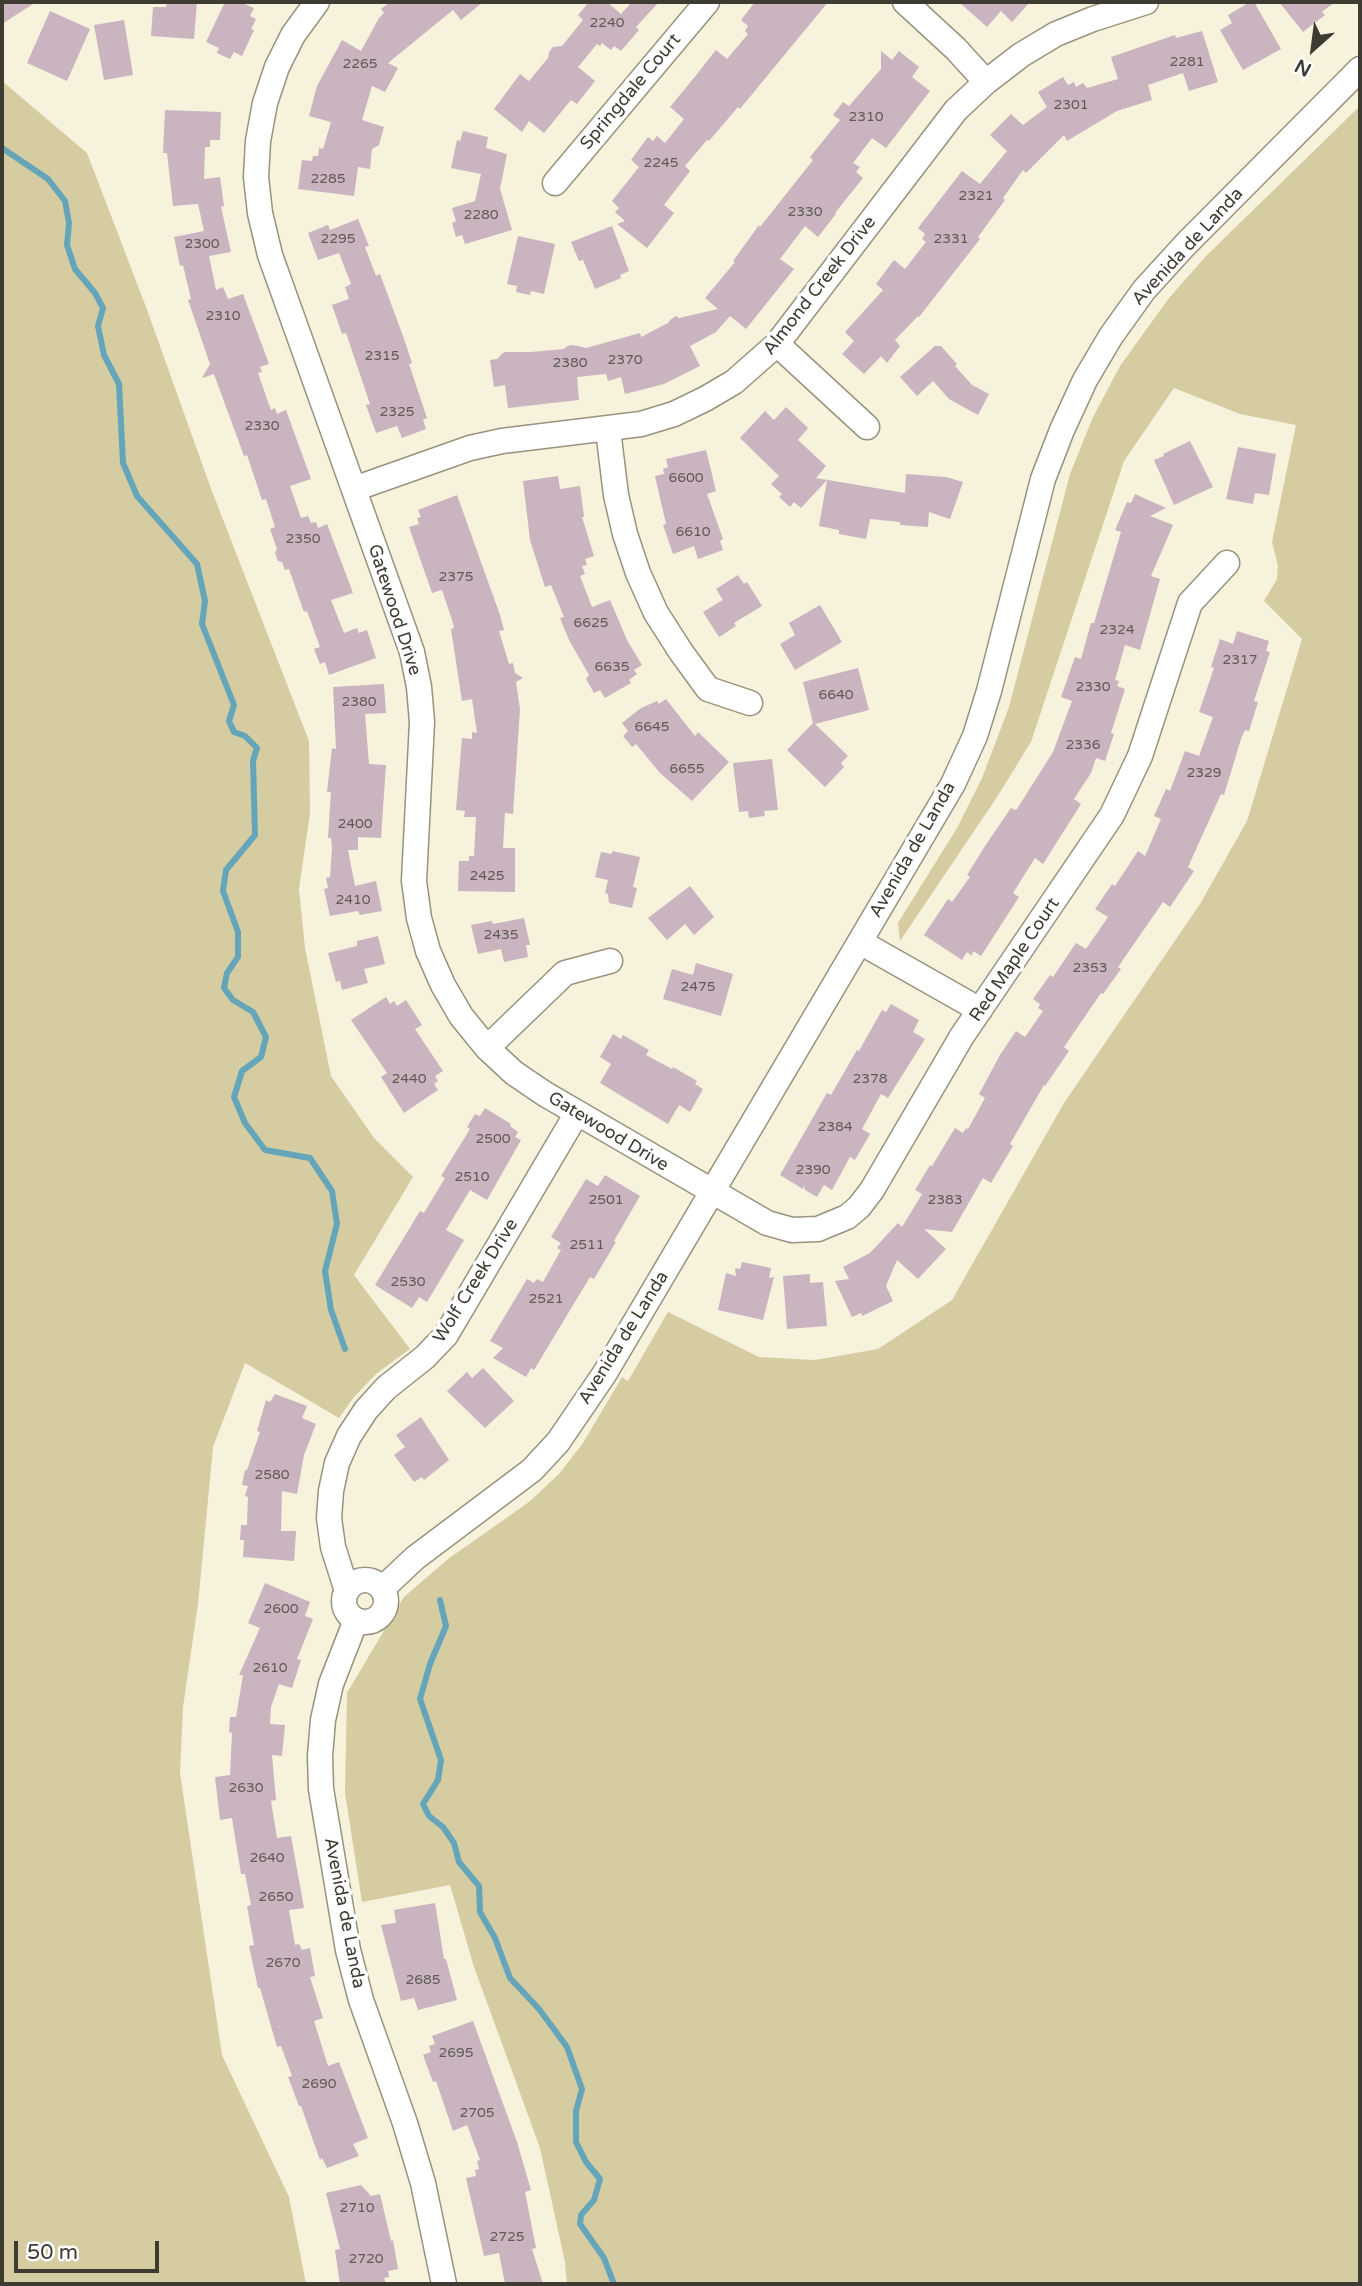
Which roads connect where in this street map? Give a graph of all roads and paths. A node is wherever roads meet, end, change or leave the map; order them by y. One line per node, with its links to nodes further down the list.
1 (707, 2): 7 (street, Springdale Court)
2 (905, 2): 6 (street)
3 (1146, 2): 6 (street, Almond Creek Drive)
4 (312, 3): 11 (street, Gatewood Drive)
5 (1360, 69): 14 (street, Avenida de Landa)
6 (986, 82): 8 (street, Almond Creek Drive)
7 (555, 183)
8 (777, 344): 9 (street); 10 (street, Almond Creek Drive)
9 (867, 426)
10 (608, 430): 11 (street, Almond Creek Drive); 13 (street)
11 (354, 489): 17 (street, Gatewood Drive)
12 (1227, 564): 16 (street, Red Maple Court)
13 (750, 704)
14 (860, 942): 16 (street); 19 (street, Avenida de Landa)
15 (610, 961): 17 (street)
16 (980, 1010): 19 (street, Red Maple Court)
17 (487, 1048): 18 (street, Gatewood Drive)
18 (577, 1113): 19 (street, Gatewood Drive); 21 (street, Wolf Creek Drive)
19 (711, 1193): 20 (street, Avenida de Landa)
20 (383, 1589): 21 (street); 22 (street, Avenida de Landa)
21 (347, 1591): 22 (street)
22 (356, 1620): 23 (street, Avenida de Landa)
23 (444, 2284)

